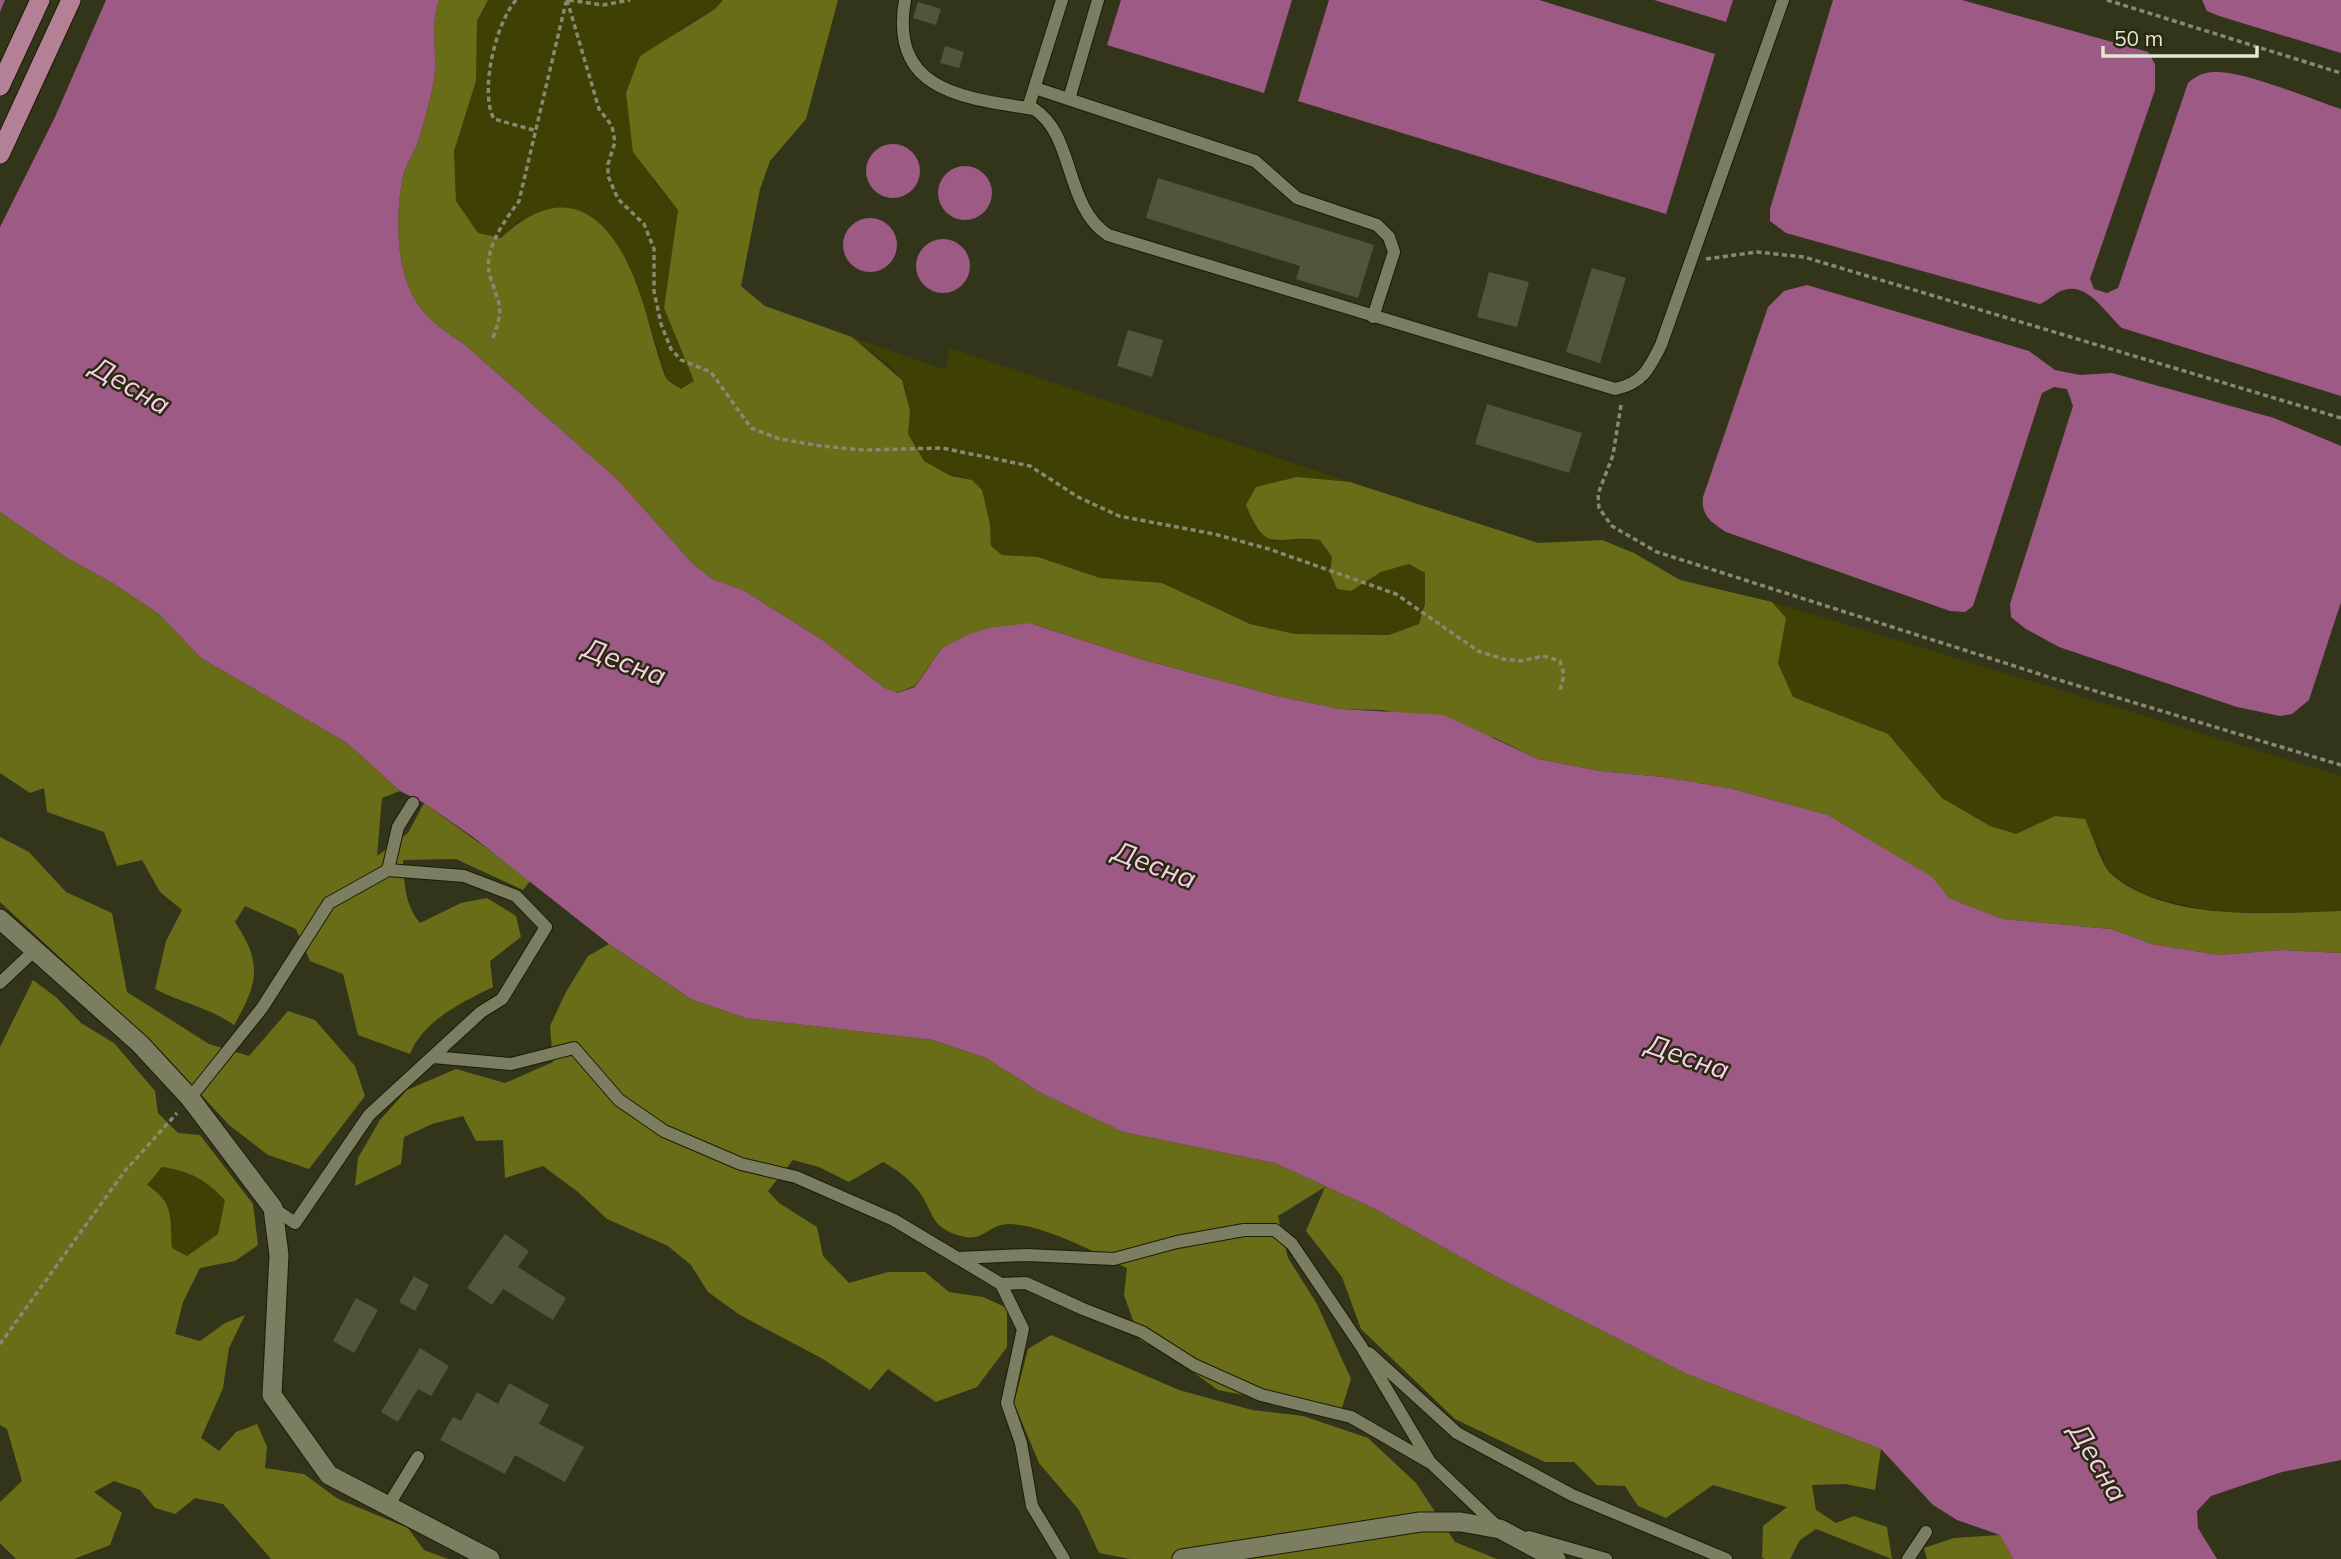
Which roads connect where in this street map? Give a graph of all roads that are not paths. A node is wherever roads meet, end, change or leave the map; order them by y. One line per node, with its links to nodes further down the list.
1 (40, 0): 7 (main road)
2 (71, 0): 11 (main road)
3 (905, 0): 10 (lane)
4 (1062, 0): 8 (lane)
5 (1098, 0): 9 (lane)
6 (1783, 0): 12 (lane)
7 (0, 86)
8 (1035, 88): 9 (lane); 10 (lane)
9 (1069, 99): 12 (lane)
10 (1028, 108): 12 (lane)
11 (0, 154)
12 (1373, 317)
13 (413, 803): 14 (lane)
14 (388, 870): 18 (lane); 19 (lane)
15 (0, 919): 16 (street)
16 (34, 951): 17 (lane); 19 (street)
17 (0, 983)
18 (433, 1057): 20 (lane); 21 (lane)
19 (190, 1098): 20 (street)
20 (273, 1208): 26 (street)
21 (958, 1258): 22 (lane); 23 (lane)
22 (1001, 1284): 25 (lane); 30 (lane)
23 (1361, 1346): 25 (lane); 34 (lane)
24 (418, 1457): 26 (lane)
25 (1430, 1462): 27 (lane)
26 (388, 1506): 29 (street)
27 (1500, 1530): 31 (street); 32 (street); 33 (lane)
28 (1926, 1532): 35 (lane)
29 (490, 1559)
30 (1064, 1559)
31 (1182, 1559)
32 (1556, 1559)
33 (1606, 1559)
34 (1726, 1559)
35 (1908, 1559)

